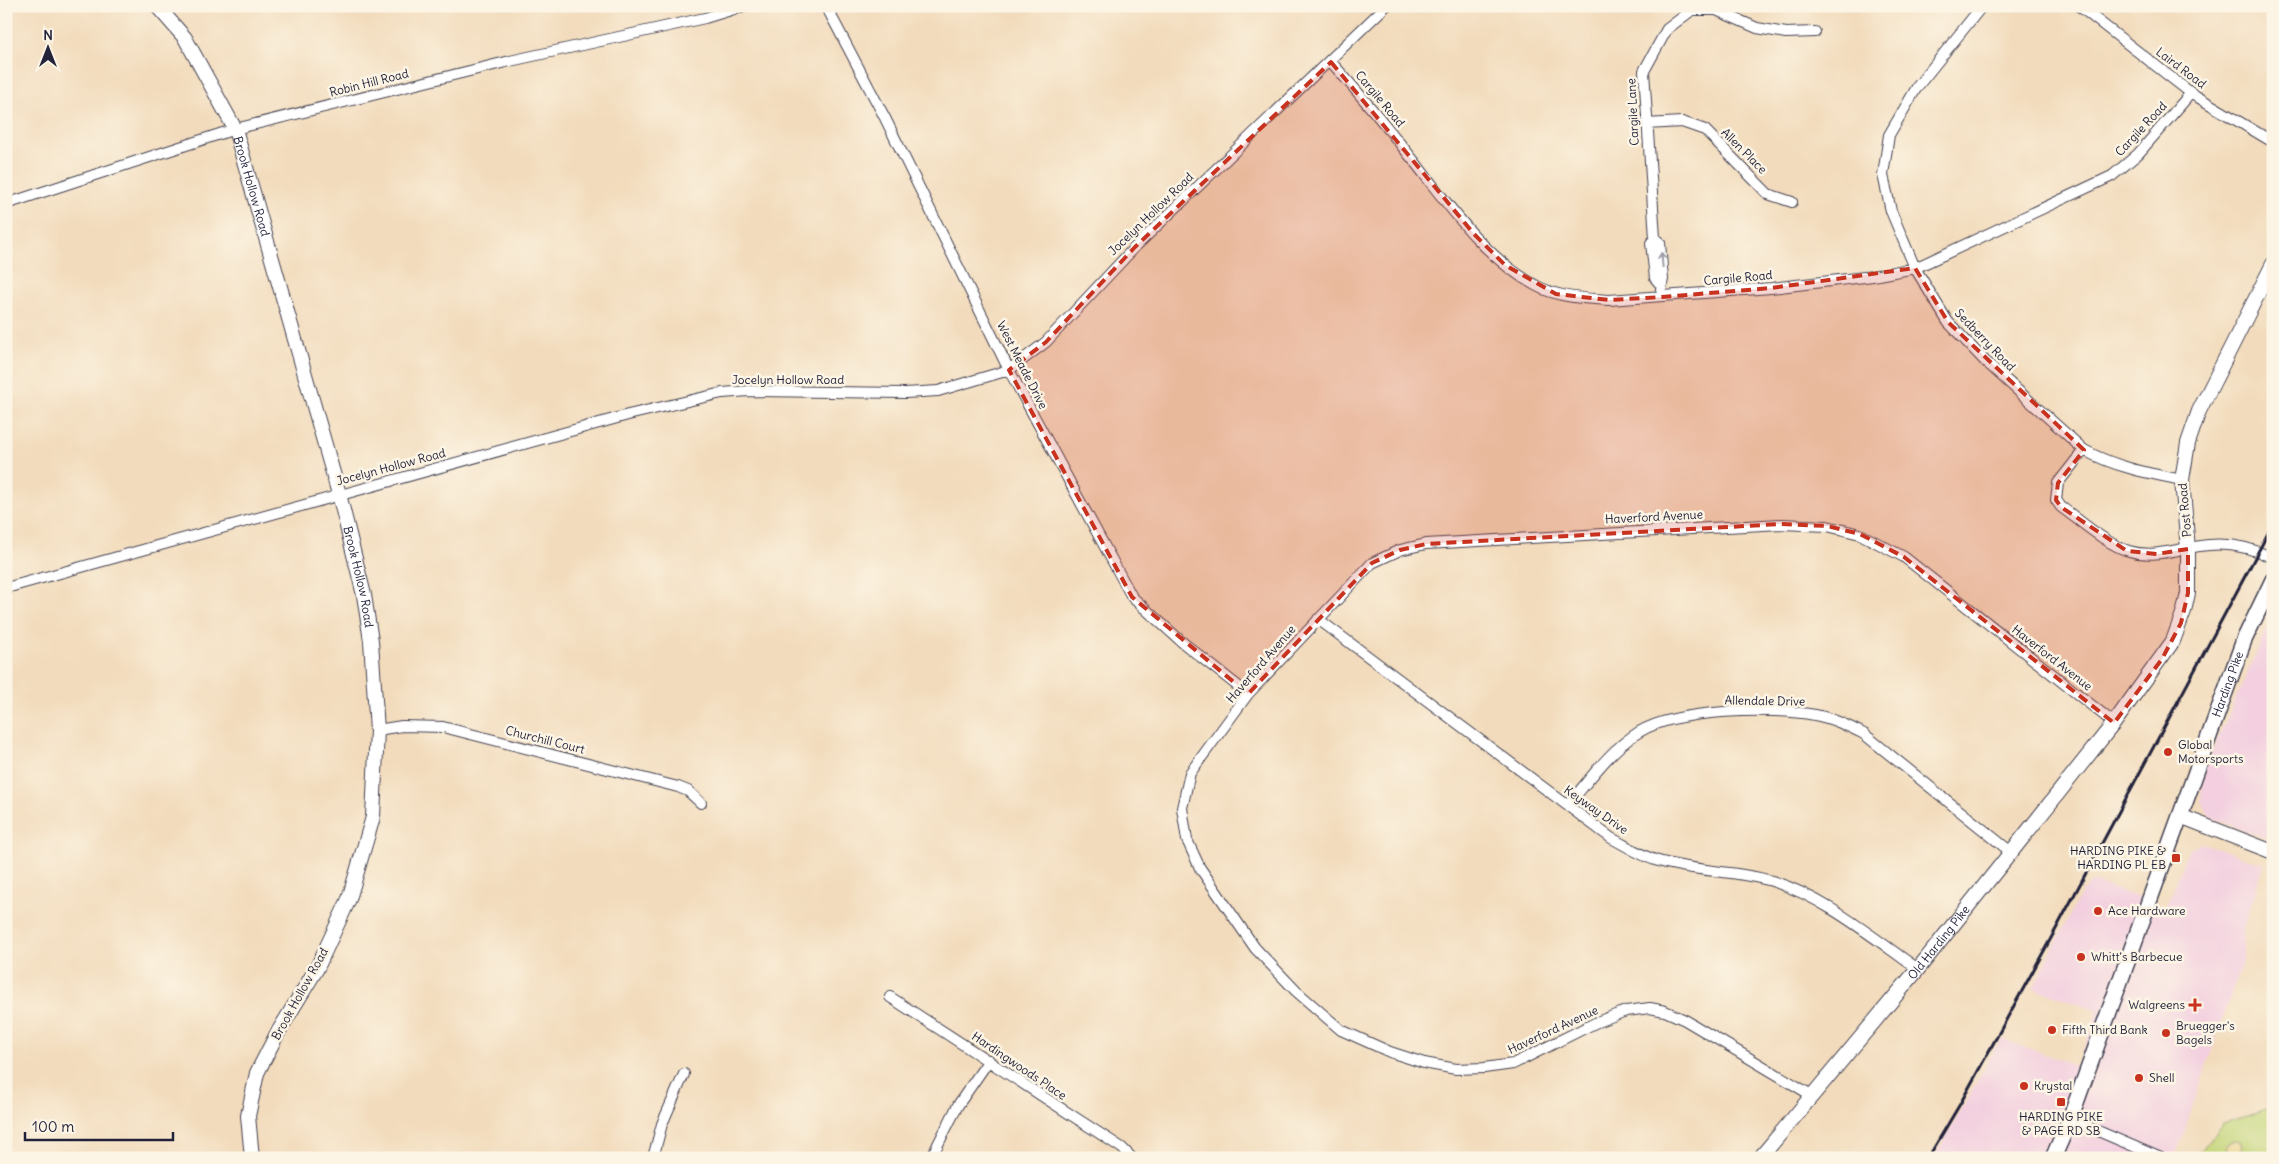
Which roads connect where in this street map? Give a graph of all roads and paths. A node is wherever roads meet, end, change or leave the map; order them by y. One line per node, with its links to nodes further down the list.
1 (157, 6): 11 (street, Brook Hollow Road)
2 (744, 6): 11 (street, Robin Hill Road)
3 (826, 6): 18 (street, West Meade Drive)
4 (1386, 6): 8 (street, Jocelyn Hollow Road)
5 (1982, 6): 16 (street, Sedberry Road)
6 (2079, 6): 9 (street, Laird Road)
7 (1815, 32): 10 (street, Cargile Lane)
8 (1331, 62): 17 (street, Cargile Road); 18 (street, Jocelyn Hollow Road)
9 (2191, 93): 12 (street, Laird Road); 16 (street, Cargile Road)
10 (1646, 124): 13 (street, Allen Place); 17 (street, Cargile Lane)
11 (235, 129): 14 (street, Robin Hill Road); 21 (street, Brook Hollow Road)
12 (2273, 142)
13 (1792, 202)
14 (6, 204)
15 (2273, 264): 20 (street, Post Road)
16 (1915, 268): 17 (street, Cargile Road); 19 (street, Sedberry Road)
17 (1662, 297)
18 (1009, 370): 21 (street, Jocelyn Hollow Road); 27 (street, West Meade Drive)
19 (2084, 450): 20 (street, Sedberry Road); 22 (street)
20 (2182, 480): 22 (street, Post Road)
21 (339, 494): 25 (street, Jocelyn Hollow Road); 29 (street, Brook Hollow Road)
22 (2188, 549): 23 (street); 28 (street, Post Road)
23 (2273, 558)
24 (2273, 580): 32 (main road, Harding Pike)
25 (6, 588)
26 (1318, 619): 27 (street, Haverford Avenue); 28 (street, Haverford Avenue); 31 (street, Keyway Drive)
27 (1248, 694): 39 (street, Haverford Avenue)
28 (2114, 723): 33 (street, Old Harding Pike)
29 (377, 730): 30 (street, Churchill Court); 41 (street, Brook Hollow Road)
30 (701, 803)
31 (1568, 805): 33 (street, Allendale Drive); 35 (street, Keyway Drive)
32 (2180, 816): 34 (street); 40 (main road, Harding Pike)
33 (2011, 852): 35 (street, Old Harding Pike)
34 (2273, 852)
35 (1918, 969): 39 (street, Old Harding Pike)
36 (890, 997): 37 (street, Hardingwoods Place)
37 (989, 1060): 43 (street); 44 (street, Hardingwoods Place)
38 (684, 1074): 42 (street)
39 (1813, 1096): 45 (street, Old Harding Pike)
40 (2070, 1120): 46 (main road, Harding Pike); 47 (street)
41 (252, 1158)
42 (653, 1158)
43 (931, 1158)
44 (1132, 1158)
45 (1760, 1158)
46 (2053, 1158)
47 (2161, 1158)

